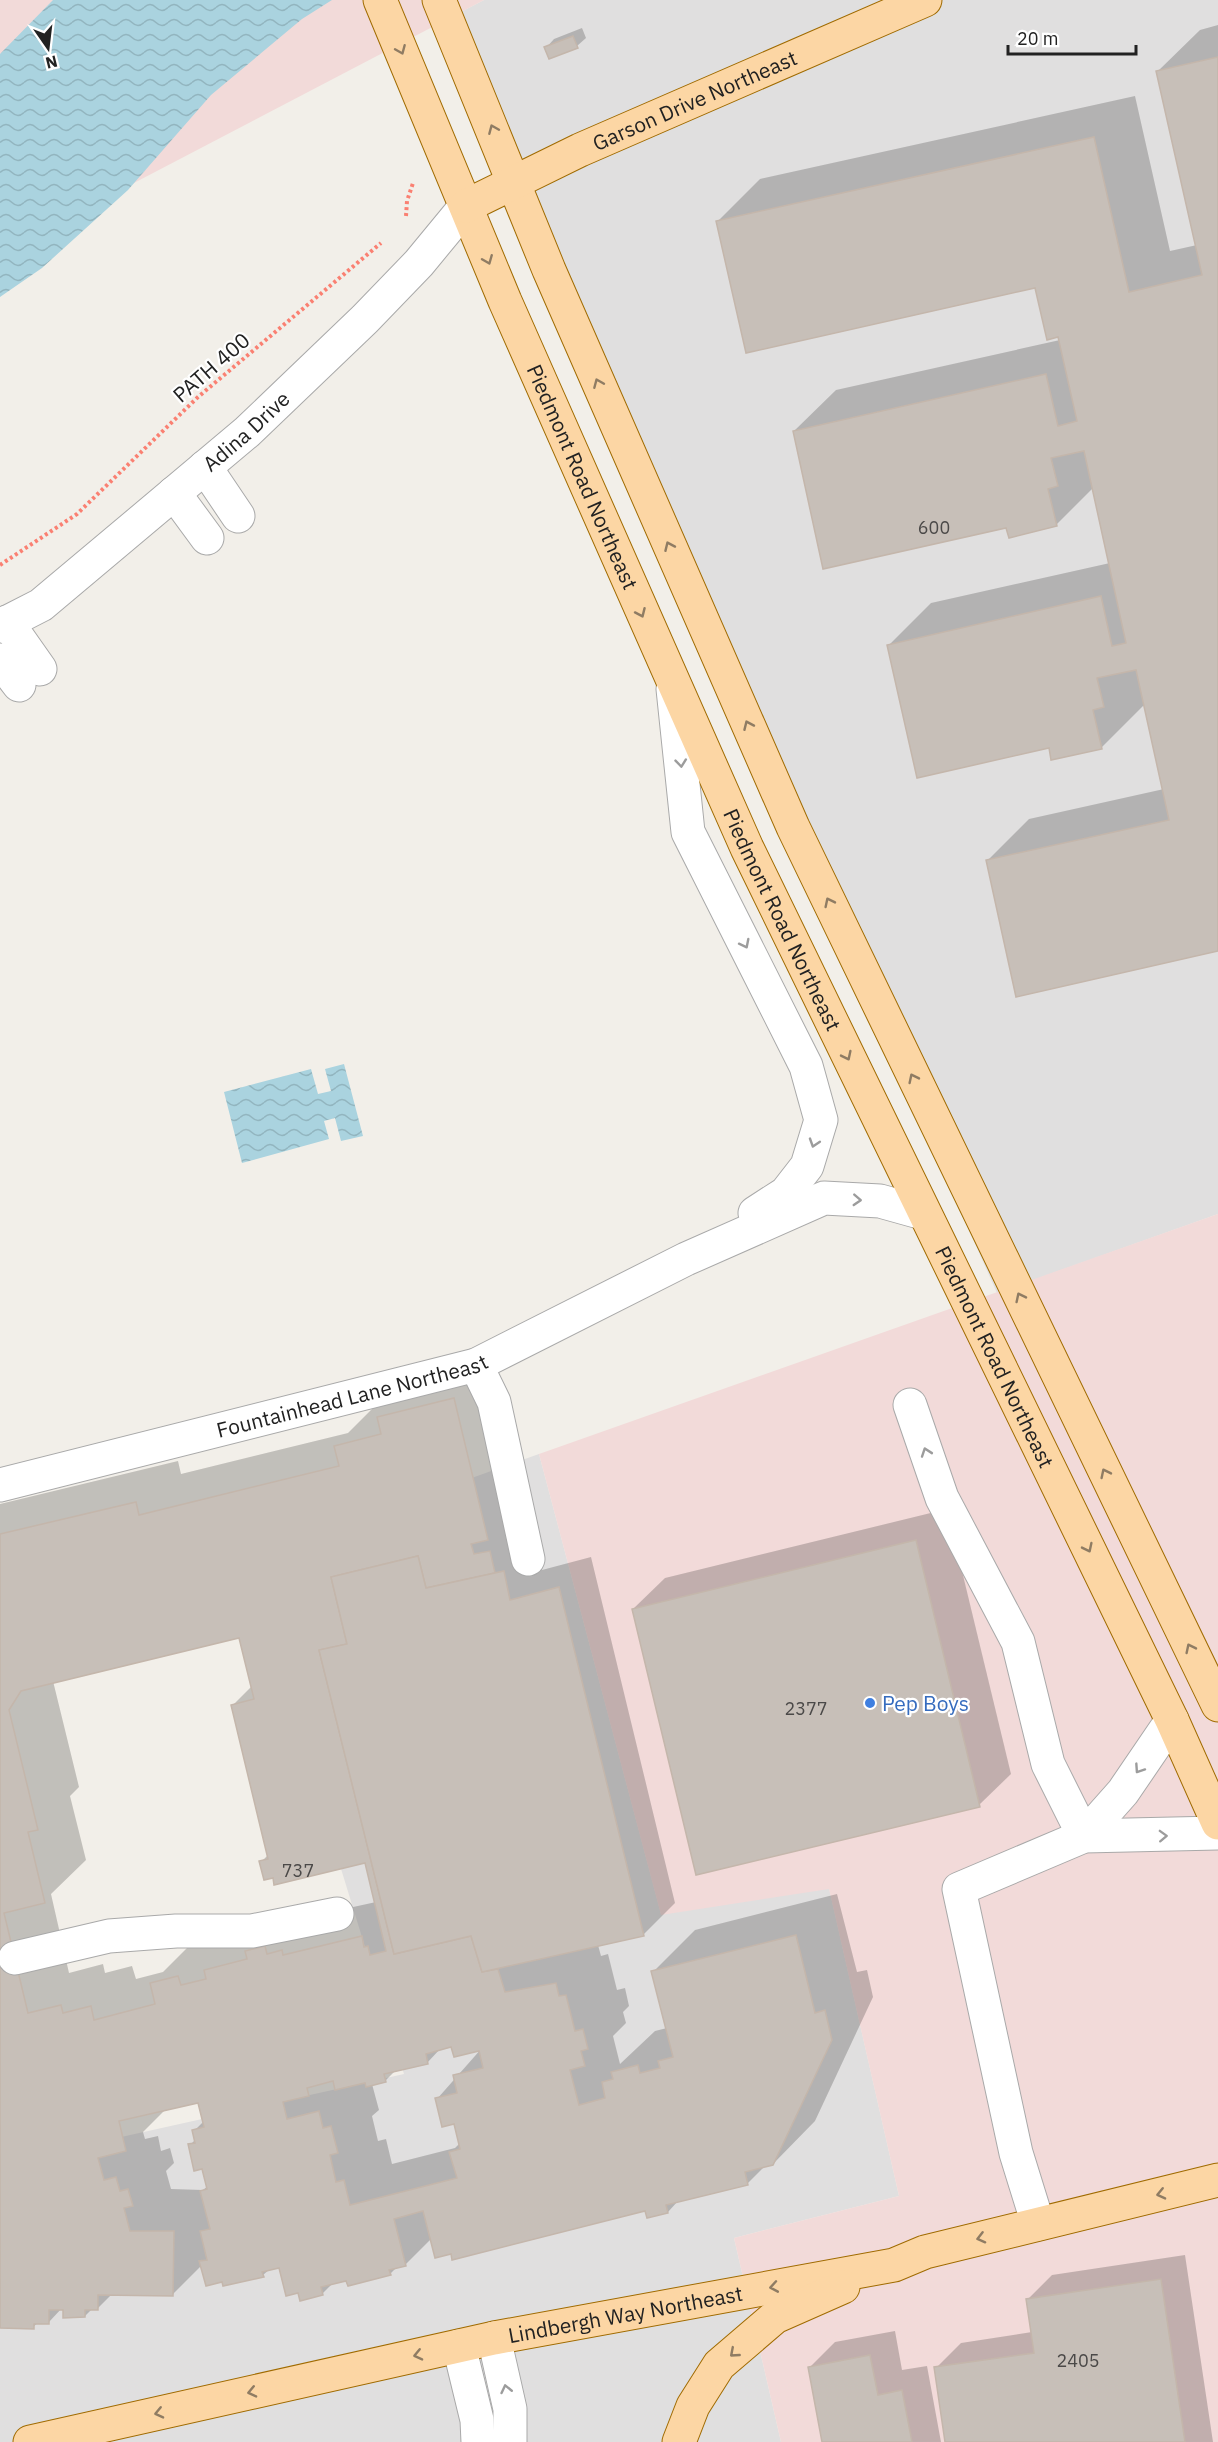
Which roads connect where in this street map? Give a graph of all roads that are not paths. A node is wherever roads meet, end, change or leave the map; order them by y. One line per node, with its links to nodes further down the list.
1 (380, 0): 5 (main road, Piedmont Road Northeast, one-way to 5)
2 (439, 0): 4 (main road, one-way to 2)
3 (925, 0): 4 (main road, Garson Drive Northeast)
4 (515, 183): 5 (main road, Garson Drive Northeast); 19 (main road, one-way to 4)
5 (466, 206): 6 (street, Adina Drive); 12 (main road, Piedmont Road Northeast, one-way to 12)
6 (205, 467): 7 (street, Adina Drive); 8 (street)
7 (174, 493): 9 (street); 10 (street, Adina Drive)
8 (238, 516)
9 (207, 538)
10 (4, 624): 11 (street)
11 (20, 671)
12 (673, 684): 13 (main road, Piedmont Road Northeast, one-way to 13); 14 (street, one-way to 14)
13 (923, 1213): 14 (street, one-way to 13); 20 (main road, Piedmont Road Northeast, one-way to 20)
14 (686, 1259): 15 (street, Fountainhead Lane Northeast)
15 (476, 1365): 17 (street, Fountainhead Lane Northeast); 18 (street)
16 (910, 1405): 23 (street, one-way to 16)
17 (0, 1485)
18 (528, 1559)
19 (1218, 1705)
20 (1172, 1720): 21 (main road, Piedmont Road Northeast); 23 (street, one-way to 23)
21 (1218, 1823)
22 (1218, 1833): 23 (street, one-way to 22)
23 (1084, 1836): 27 (street)
24 (336, 1914): 25 (street)
25 (15, 1958)
26 (1218, 2180): 27 (main road, Lindbergh Way Northeast, one-way to 27)
27 (1038, 2224): 28 (main road, Lindbergh Way Northeast, one-way to 28)
28 (894, 2265): 29 (main road, Lindbergh Way Northeast, one-way to 29); 34 (main road, one-way to 34)
29 (494, 2338): 30 (main road, Lindbergh Way Northeast); 33 (street, one-way to 29)
30 (459, 2346): 31 (main road, Lindbergh Way Northeast, one-way to 31); 32 (street)
31 (30, 2442)
32 (478, 2442)
33 (510, 2442)
34 (679, 2442)

